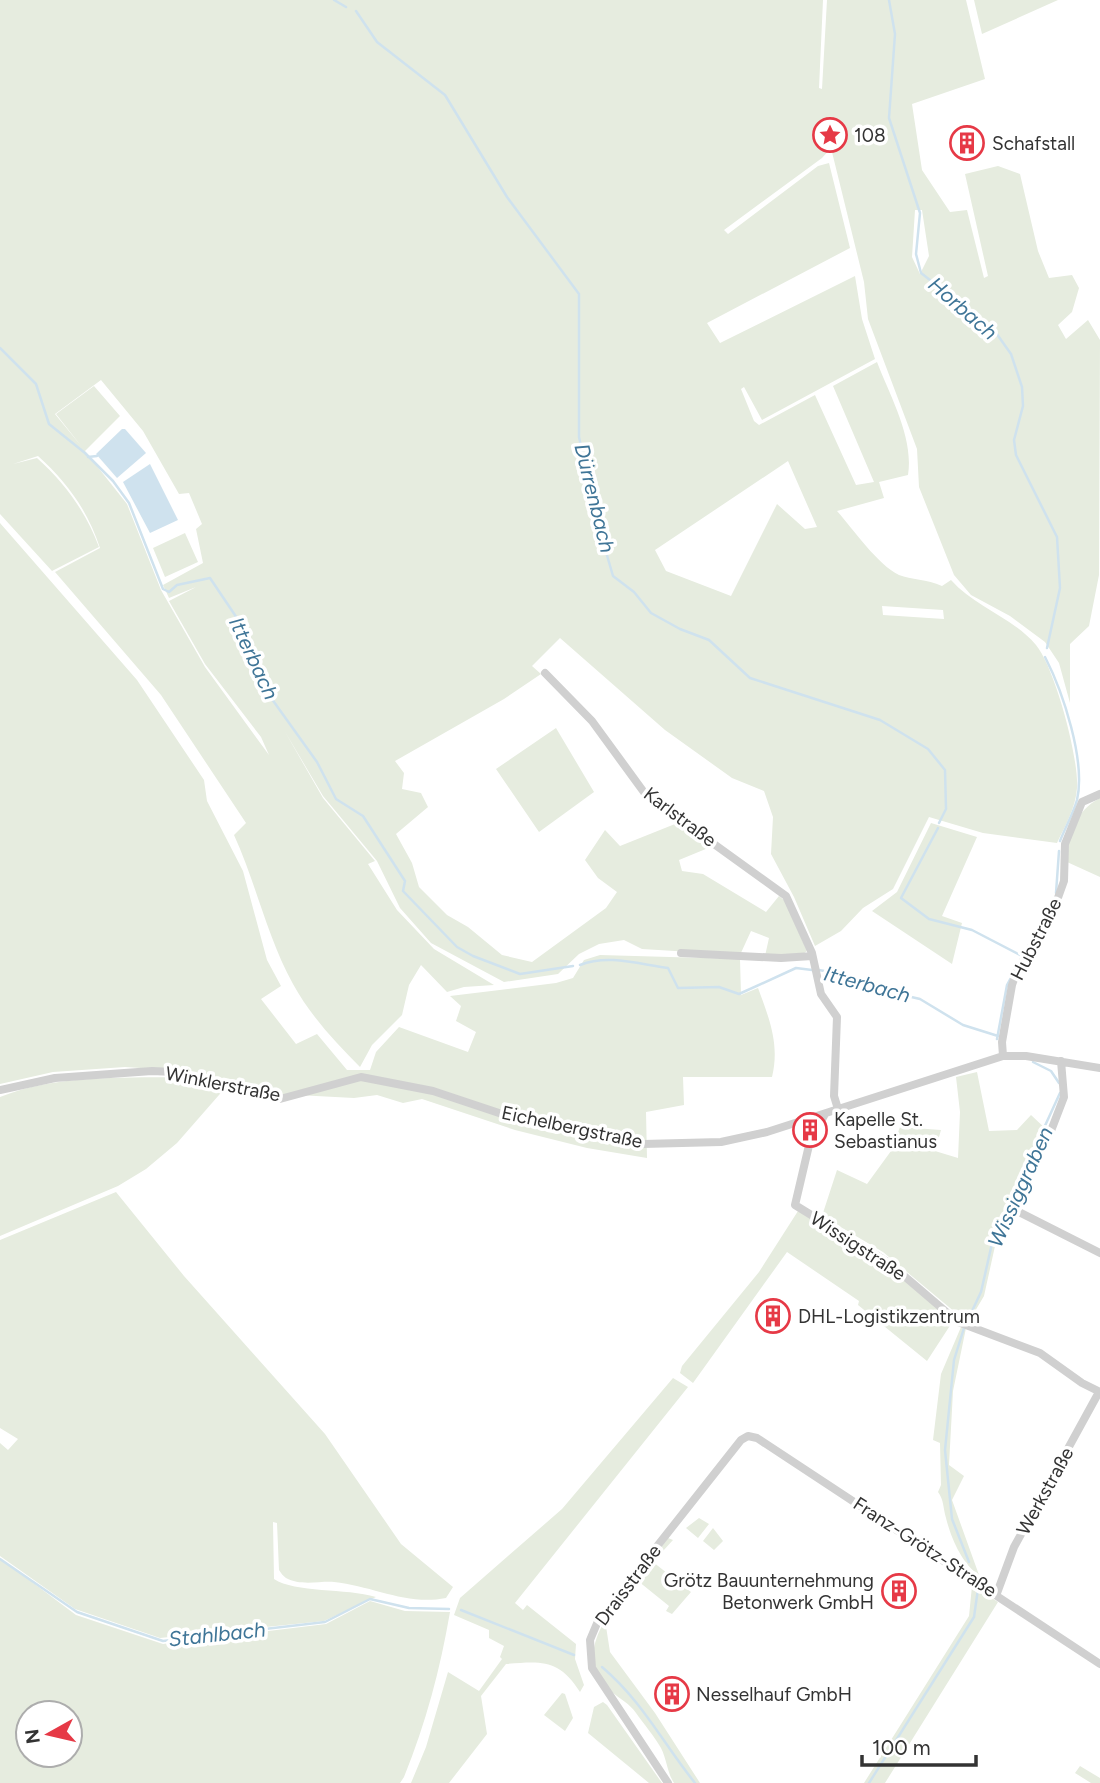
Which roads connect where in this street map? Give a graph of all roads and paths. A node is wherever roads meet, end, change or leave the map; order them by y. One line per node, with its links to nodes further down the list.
1 (545, 673): 4 (street, Karlstraße)
2 (1100, 794): 5 (street, Hubstraße)
3 (681, 953): 4 (street)
4 (813, 964): 10 (street, Karlstraße)
5 (1003, 1056): 6 (street, Eichelbergstraße); 10 (street, Eichelbergstraße)
6 (1061, 1061): 7 (street, Eichelbergstraße); 12 (street)
7 (1100, 1068)
8 (361, 1077): 9 (street, Winklerstraße); 11 (street, Eichelbergstraße)
9 (0, 1090)
10 (838, 1109): 11 (street, Eichelbergstraße)
11 (825, 1114): 15 (street, Wissigstraße)
12 (1049, 1136)
13 (1013, 1209): 14 (street)
14 (1100, 1253)
15 (1100, 1392): 17 (street, Werkstraße)
16 (748, 1436): 17 (street, Franz-Grötz-Straße); 20 (street, Draisstraße)
17 (997, 1593): 19 (street, Franz-Grötz-Straße)
18 (1100, 1650): 19 (street)
19 (1096, 1661)
20 (668, 1783)

